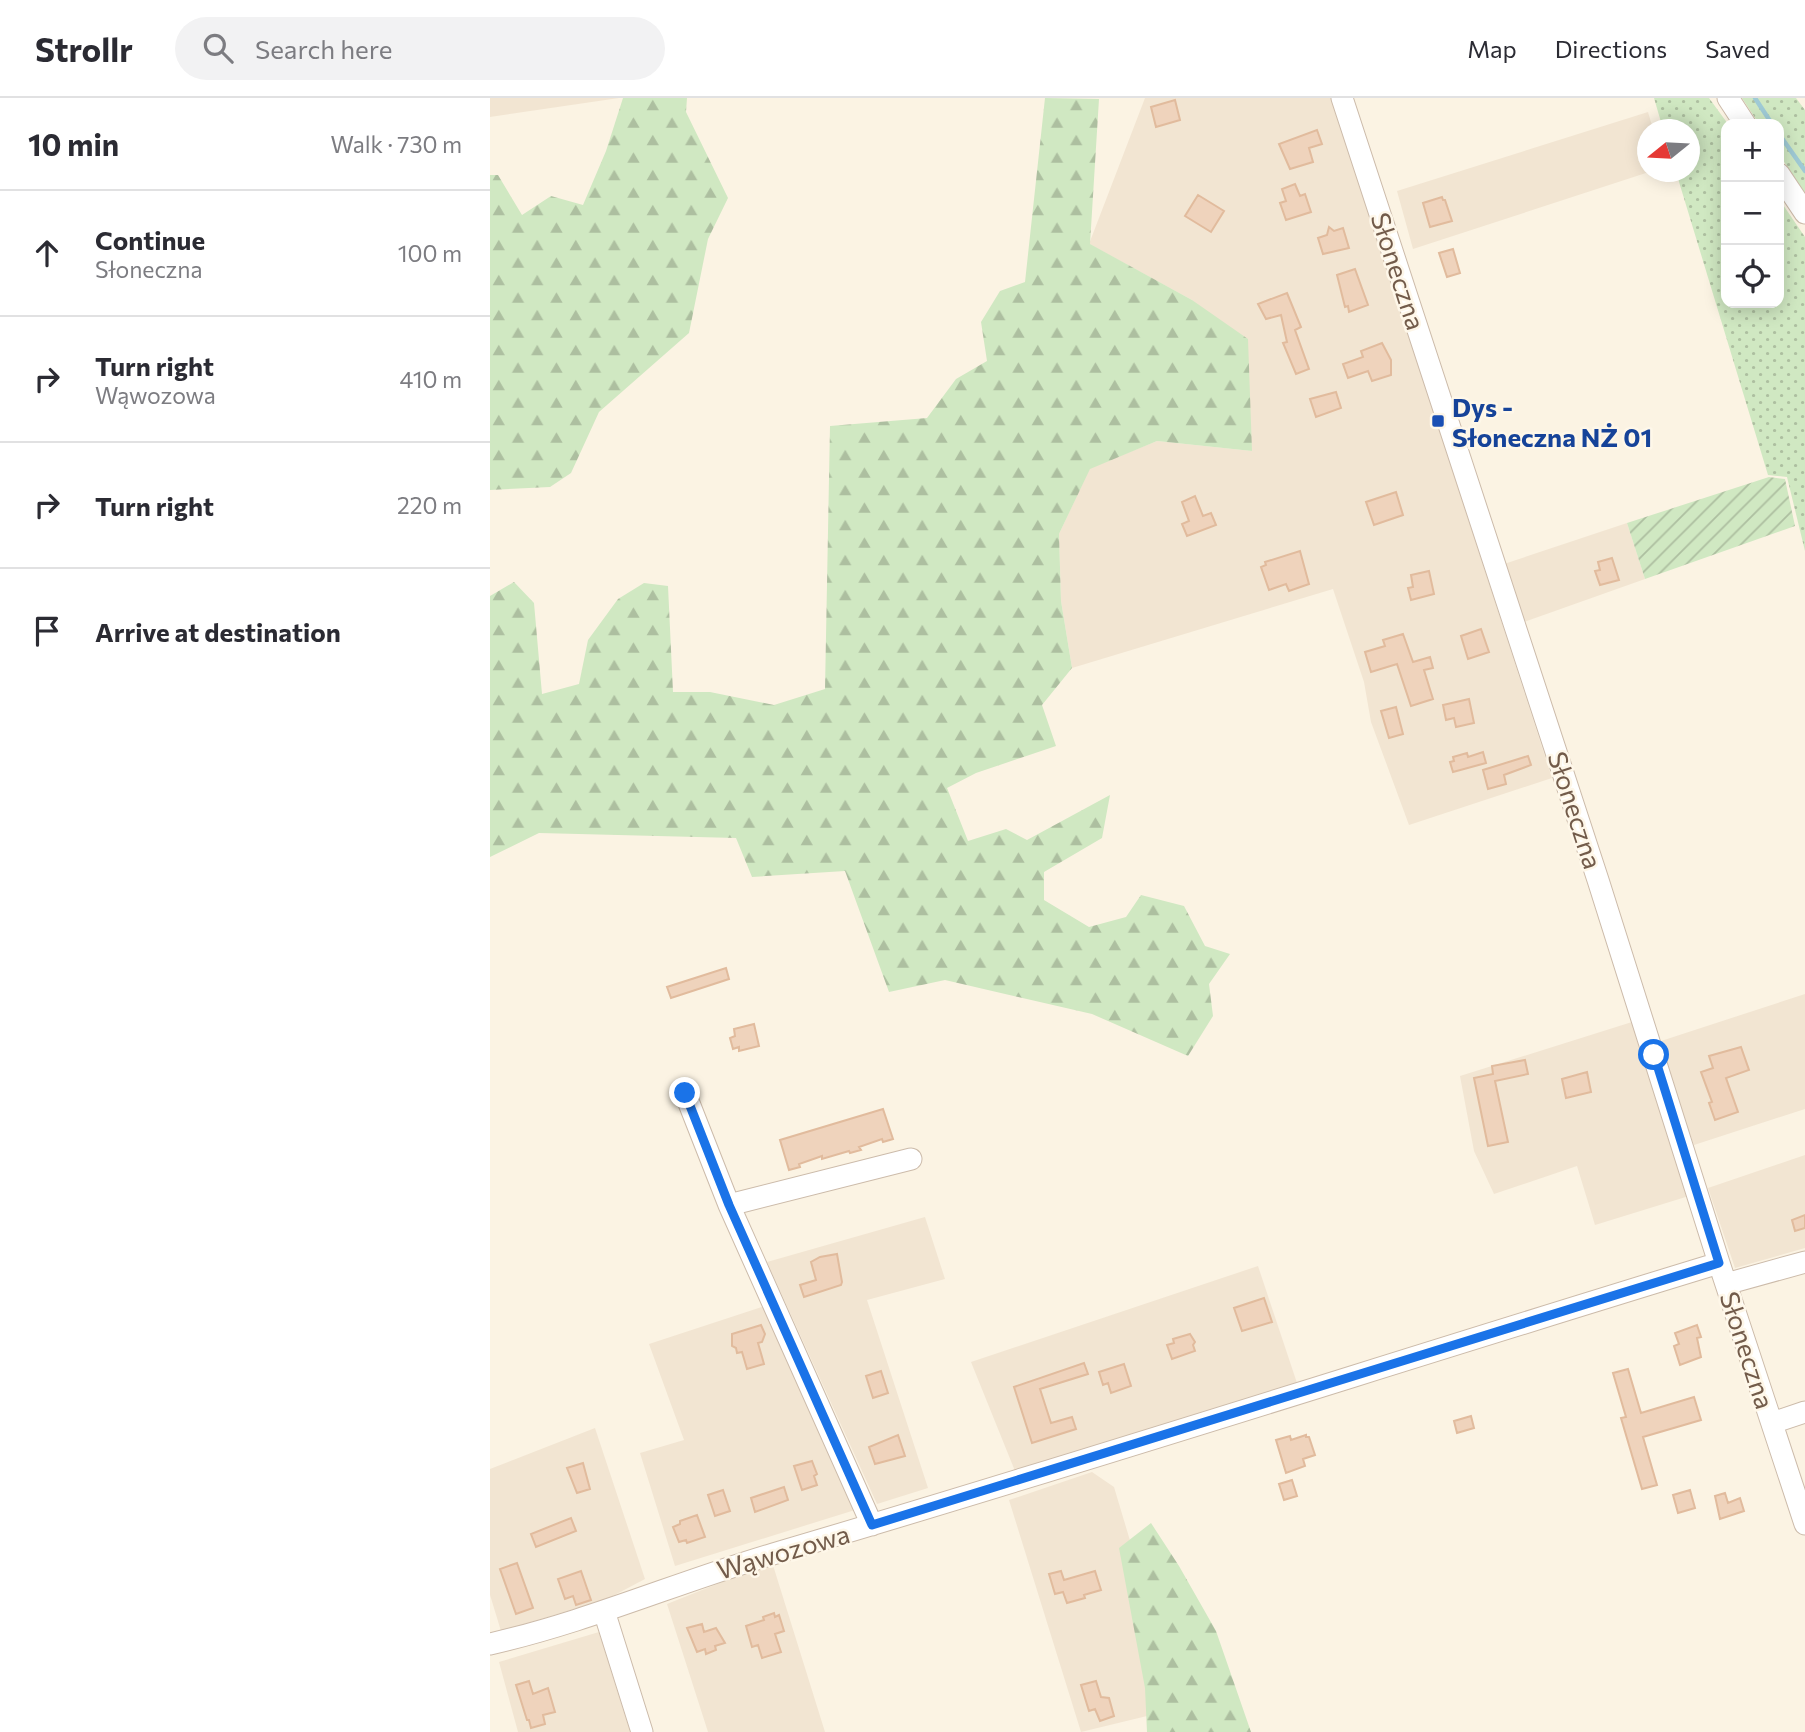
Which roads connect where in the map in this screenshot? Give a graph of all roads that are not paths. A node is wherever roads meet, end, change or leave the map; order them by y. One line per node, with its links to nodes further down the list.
1 (1342, 98): 10 (street, Słoneczna)
2 (1728, 98): 3 (street)
3 (1742, 119)
4 (1784, 182): 5 (street)
5 (1805, 213)
6 (685, 1093): 8 (street)
7 (911, 1159): 8 (street)
8 (729, 1205): 15 (street)
9 (1805, 1262): 11 (street)
10 (1719, 1263): 11 (street, Słoneczna); 15 (street, Wąwozowa)
11 (1726, 1284): 13 (street, Słoneczna)
12 (1805, 1412): 13 (street)
13 (1772, 1423): 14 (street, Słoneczna)
14 (1805, 1524)
15 (872, 1525): 16 (street, Wąwozowa)
16 (604, 1611): 17 (street, Wąwozowa); 18 (street)
17 (490, 1644)
18 (642, 1732)

